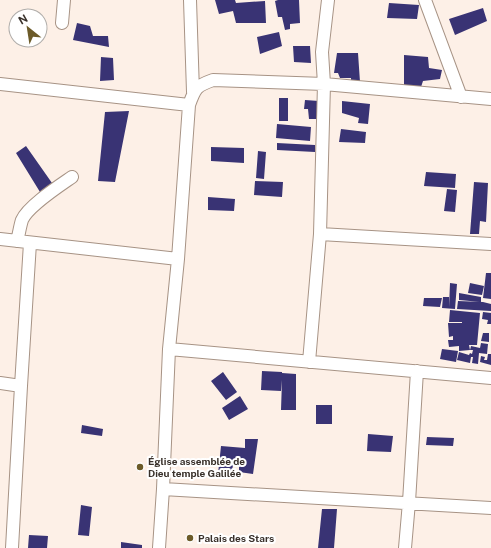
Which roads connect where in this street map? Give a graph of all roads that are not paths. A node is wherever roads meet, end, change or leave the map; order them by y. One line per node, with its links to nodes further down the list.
1 (64, 0): 5 (street)
2 (190, 0): 8 (street)
3 (328, 0): 7 (street)
4 (425, 0): 9 (street)
5 (62, 23)
6 (0, 84): 11 (street)
7 (324, 84): 8 (street); 9 (street); 13 (street)
8 (193, 92): 11 (street)
9 (462, 97): 10 (street)
10 (491, 99)
11 (189, 105): 18 (street)
12 (72, 177): 15 (street)
13 (320, 234): 17 (street); 20 (street)
14 (0, 240): 15 (street)
15 (17, 241): 16 (street)
16 (30, 243): 18 (street); 24 (street)
17 (491, 244)
18 (178, 259): 19 (street)
19 (169, 349): 20 (street); 25 (street)
20 (309, 362): 21 (street)
21 (417, 371): 22 (street); 26 (street)
22 (491, 378)
23 (0, 383): 24 (street)
24 (21, 386): 28 (street)
25 (163, 489): 26 (street); 29 (street)
26 (409, 502): 27 (street); 30 (street)
27 (491, 508)
28 (12, 548)
29 (160, 548)
30 (404, 548)

